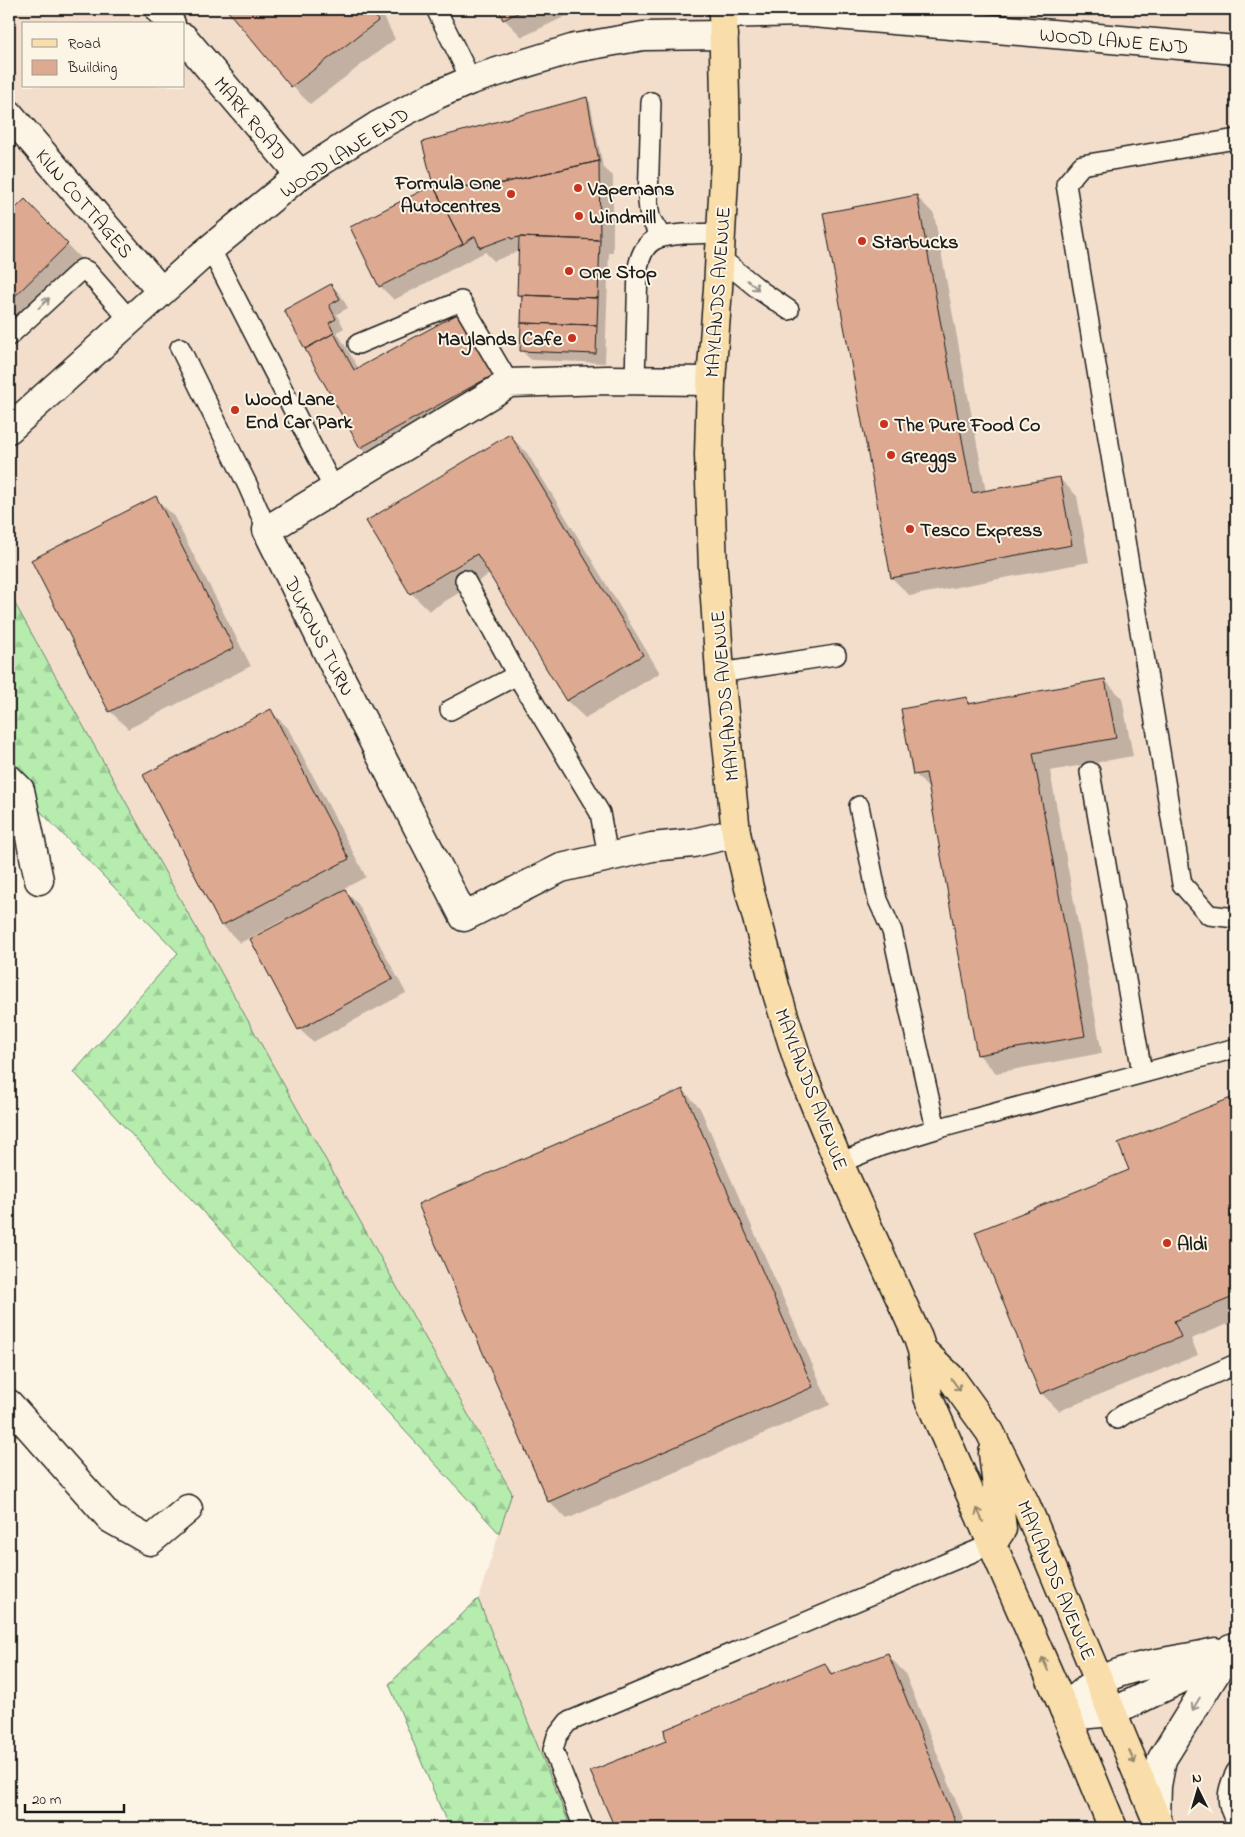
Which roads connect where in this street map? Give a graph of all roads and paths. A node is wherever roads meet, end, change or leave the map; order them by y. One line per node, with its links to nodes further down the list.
1 (158, 9): 4 (street)
2 (436, 9): 7 (lane)
3 (723, 19): 6 (street, WOOD LANE END); 7 (street, WOOD LANE END); 13 (main road, MAYLANDS AVENUE)
4 (169, 22)
5 (185, 39): 11 (street, MARK ROAD)
6 (1236, 50)
7 (471, 80): 11 (street, WOOD LANE END)
8 (651, 102): 12 (lane)
9 (9, 114): 15 (street, KILN COTTAGES)
10 (1236, 139): 38 (lane)
11 (300, 175): 14 (street, WOOD LANE END)
12 (661, 236): 13 (lane); 21 (lane)
13 (720, 245): 16 (lane, one-way to 16); 22 (main road, MAYLANDS AVENUE)
14 (210, 248): 15 (street, WOOD LANE END); 25 (lane)
15 (162, 291): 17 (street, WOOD LANE END)
16 (789, 310)
17 (129, 319): 18 (lane, one-way to 17); 24 (street, WOOD LANE END)
18 (9, 336)
19 (358, 344): 23 (lane)
20 (180, 348): 26 (lane)
21 (635, 380): 22 (street); 23 (street)
22 (711, 381): 29 (main road, MAYLANDS AVENUE)
23 (509, 383): 25 (street)
24 (9, 429)
25 (334, 489): 26 (street)
26 (267, 530): 36 (street, DUXONS TURN)
27 (465, 580): 30 (lane)
28 (836, 655): 29 (lane)
29 (720, 673): 35 (main road, MAYLANDS AVENUE)
30 (517, 675): 31 (lane); 36 (lane)
31 (450, 710)
32 (1090, 772): 40 (lane)
33 (9, 779): 37 (street)
34 (859, 806): 41 (lane)
35 (736, 832): 36 (street, DUXONS TURN); 42 (main road, MAYLANDS AVENUE)
36 (608, 856)
37 (39, 880)
38 (1236, 918)
39 (1236, 1048): 40 (lane)
40 (1142, 1072): 41 (lane)
41 (936, 1129): 42 (lane)
42 (839, 1163): 43 (main road, MAYLANDS AVENUE)
43 (922, 1350): 47 (main road, MAYLANDS AVENUE, one-way to 47); 49 (main road, MAYLANDS AVENUE, one-way to 43)
44 (1236, 1364): 46 (lane)
45 (9, 1404): 48 (street)
46 (1117, 1419)
47 (990, 1432): 49 (main road); 51 (main road, MAYLANDS AVENUE)
48 (188, 1510)
49 (992, 1544): 52 (main road, MAYLANDS AVENUE, one-way to 49); 57 (lane)
50 (1234, 1647): 51 (street); 53 (street); 56 (street, one-way to 56)
51 (1099, 1680): 52 (street); 53 (main road, MAYLANDS AVENUE)
52 (1065, 1712): 53 (street); 58 (main road, MAYLANDS AVENUE)
53 (1113, 1712): 56 (main road, MAYLANDS AVENUE, one-way to 56)
54 (1236, 1772): 55 (lane)
55 (1236, 1822)
56 (1158, 1823)
57 (584, 1828)
58 (1113, 1828)

